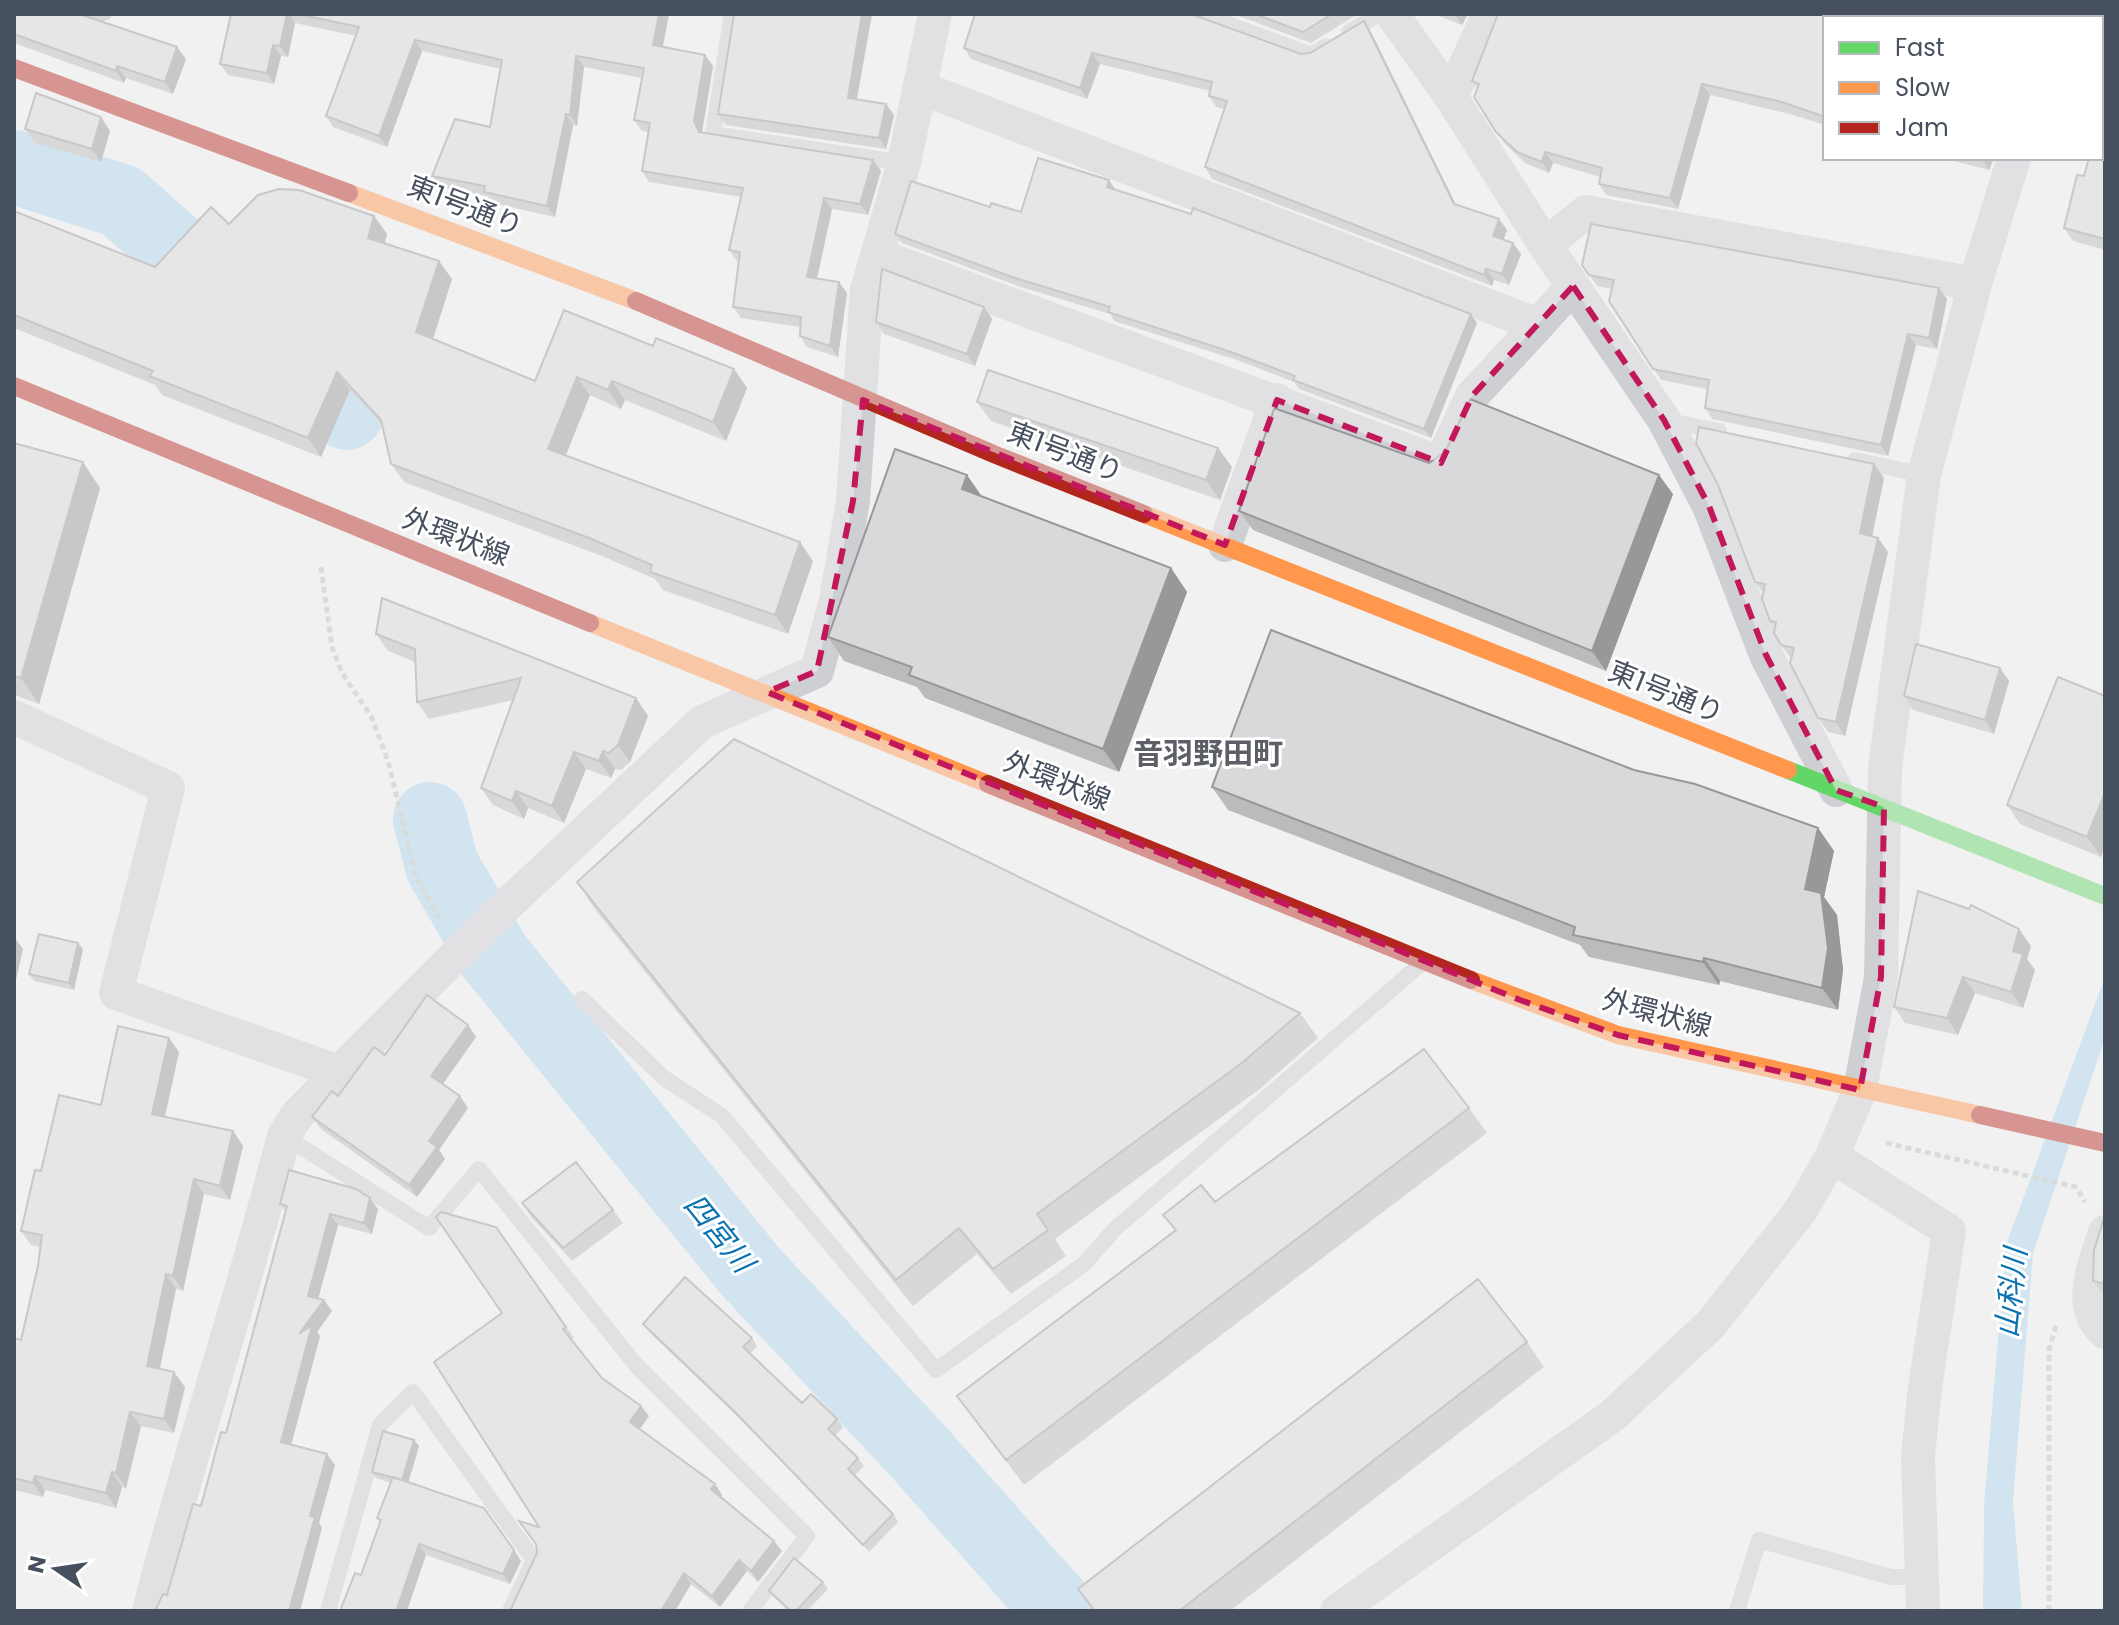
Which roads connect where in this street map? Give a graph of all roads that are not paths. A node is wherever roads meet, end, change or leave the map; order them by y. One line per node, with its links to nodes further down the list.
1 (732, 14): 11 (lane)
2 (935, 14): 8 (street)
3 (1201, 14): 4 (lane)
4 (1379, 14)
5 (1392, 14): 9 (street)
6 (1489, 14): 9 (street)
7 (14, 68): 18 (street, 東1号通り)
8 (921, 88): 11 (street); 16 (street)
9 (1451, 97): 12 (street)
10 (2013, 160): 14 (street)
11 (904, 163): 13 (street)
12 (1545, 245): 14 (street); 15 (street)
13 (877, 255): 18 (street); 19 (street)
14 (1975, 284): 23 (street)
15 (1573, 286): 16 (street); 20 (street)
16 (1538, 325): 19 (street)
17 (14, 386): 25 (street, 外環状線)
18 (863, 400): 24 (street, 東1号通り); 25 (street)
19 (1277, 400): 24 (street)
20 (1664, 420): 21 (lane); 27 (street)
21 (1741, 436)
22 (1833, 456): 23 (lane)
23 (1924, 475): 28 (street)
24 (1225, 545): 27 (street, 東1号通り)
25 (767, 692): 30 (street, 外環状線); 32 (street)
26 (14, 717): 32 (street)
27 (1836, 790): 28 (street, 東1号通り)
28 (1884, 807): 29 (street, 東1号通り); 33 (street)
29 (2099, 894)
30 (1424, 961): 31 (lane); 33 (street, 外環状線)
31 (582, 999)
32 (339, 1072): 34 (street)
33 (1860, 1090): 35 (street, 外環状線); 36 (street)
34 (284, 1136): 40 (street); 43 (lane)
35 (2099, 1138)
36 (1832, 1156): 39 (street); 44 (street)
37 (2094, 1223): 38 (street)
38 (2105, 1332)
39 (1922, 1577): 45 (lane); 46 (street)
40 (149, 1611)
41 (328, 1611): 42 (lane)
42 (510, 1611)
43 (751, 1611)
44 (1337, 1611)
45 (1737, 1611)
46 (1923, 1611)

